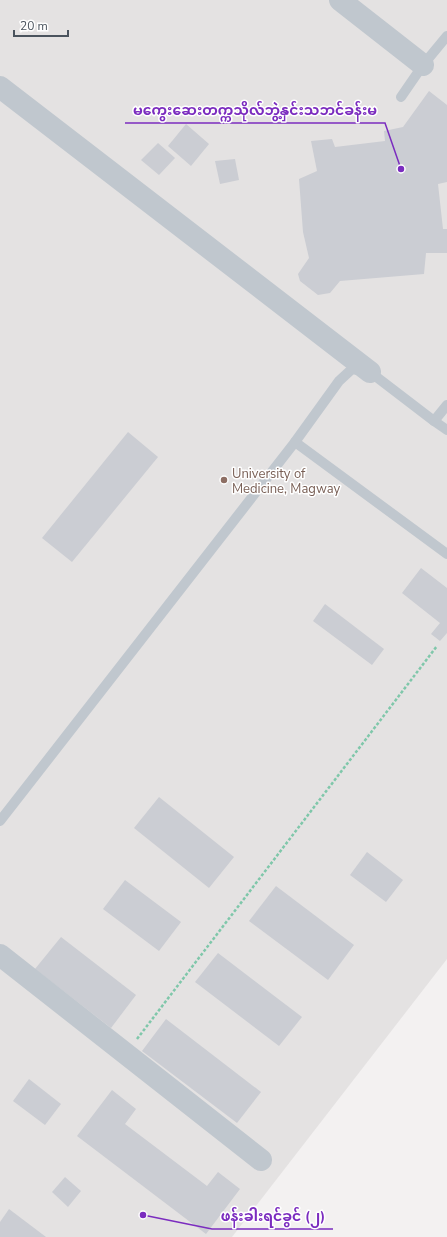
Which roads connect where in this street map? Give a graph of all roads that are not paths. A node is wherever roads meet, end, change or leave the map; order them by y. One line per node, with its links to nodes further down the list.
1 (340, 0): 3 (street)
2 (447, 36): 3 (lane)
3 (423, 64): 5 (lane)
4 (0, 87): 6 (street)
5 (402, 96)
6 (370, 372): 8 (lane); 10 (lane)
7 (447, 404): 8 (lane)
8 (434, 421): 9 (lane)
9 (447, 430)
10 (294, 442): 11 (lane); 12 (lane)
11 (447, 554)
12 (0, 821)
13 (0, 955): 14 (street)
14 (261, 1160)

